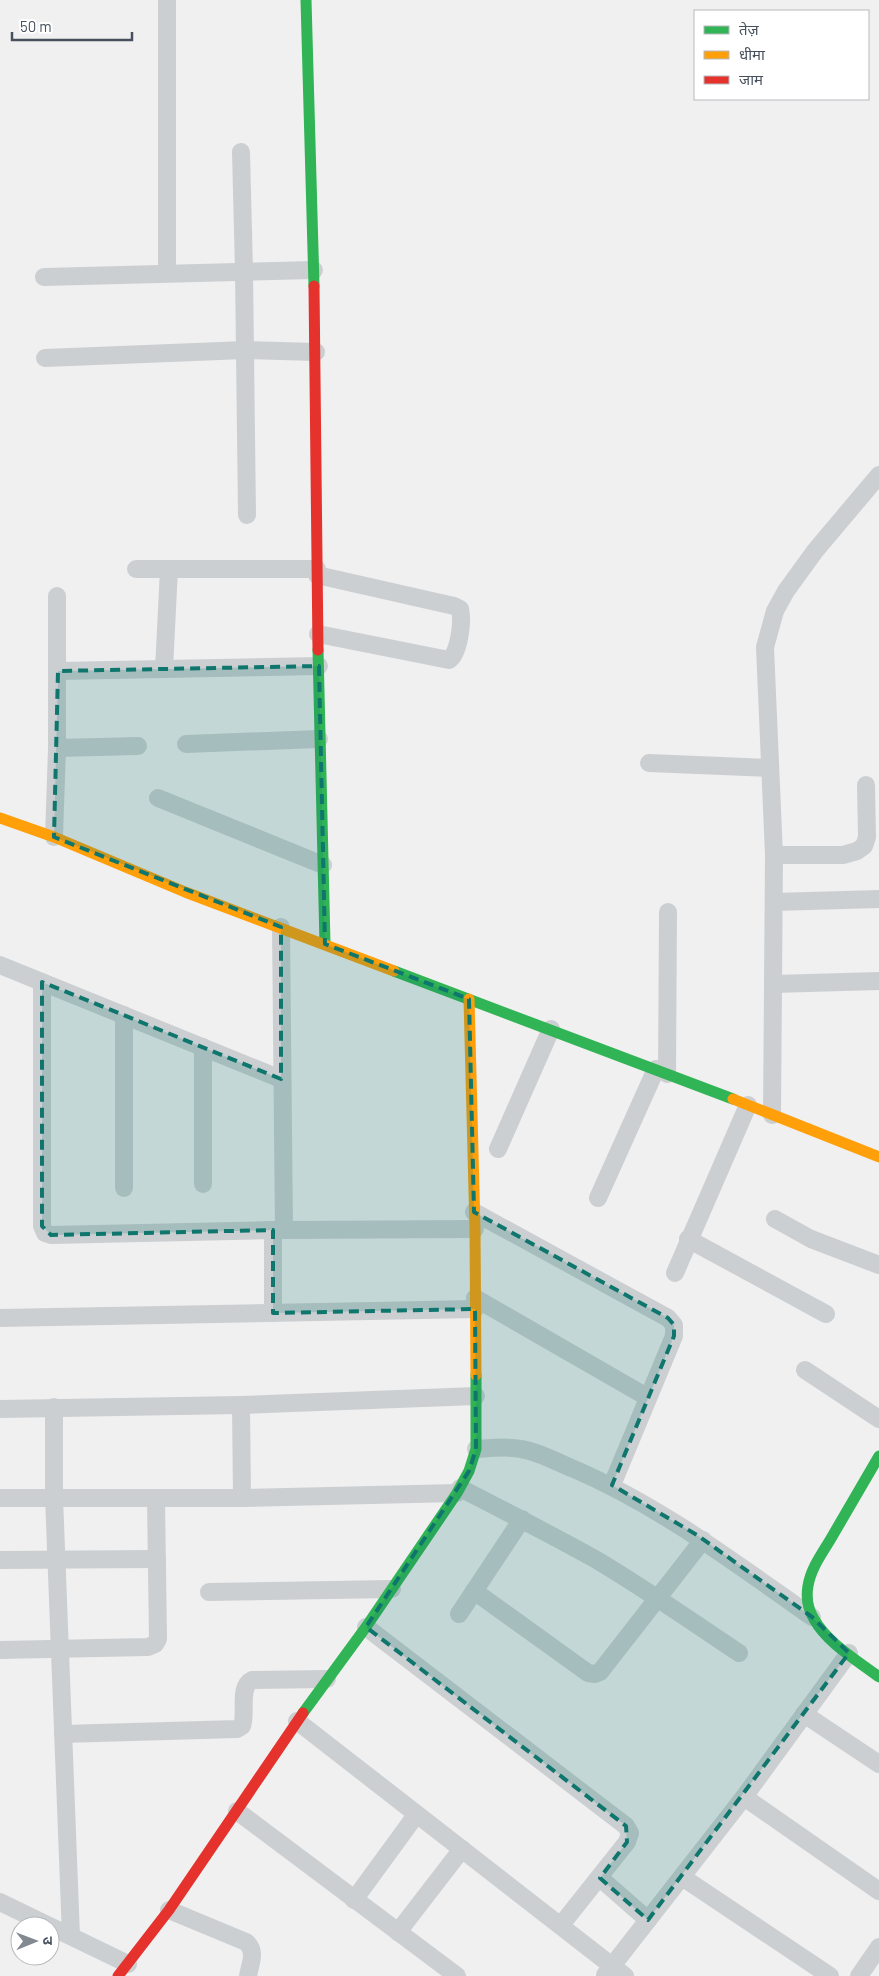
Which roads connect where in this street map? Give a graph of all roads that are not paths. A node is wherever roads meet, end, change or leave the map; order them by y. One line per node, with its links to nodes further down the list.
1 (167, 0): 6 (street)
2 (306, 0): 4 (street)
3 (241, 152): 5 (street)
4 (314, 270): 5 (street); 9 (street)
5 (244, 271): 6 (street); 8 (street)
6 (167, 273): 7 (street)
7 (44, 277)
8 (245, 350): 9 (street); 10 (street); 12 (street)
9 (316, 352): 15 (street)
10 (45, 358)
11 (879, 475): 26 (street)
12 (246, 515)
13 (136, 569): 14 (street)
14 (169, 569): 15 (street); 19 (street)
15 (317, 572): 17 (street); 17 (street)
16 (57, 596): 20 (street)
17 (318, 634): 18 (street)
18 (319, 666): 19 (street); 21 (street)
19 (164, 669): 20 (street)
20 (58, 671): 24 (street)
21 (319, 739): 22 (street); 32 (street)
22 (186, 744)
23 (138, 746): 24 (street)
24 (57, 748): 30 (street)
25 (649, 763): 26 (street)
26 (770, 768): 31 (street)
27 (866, 785): 31 (street)
28 (158, 798): 32 (street)
29 (0, 818): 30 (street)
30 (54, 837): 36 (street)
31 (774, 855): 34 (street)
32 (322, 865): 37 (street)
33 (879, 899): 34 (street)
34 (774, 902): 41 (street)
35 (668, 912): 46 (street)
36 (281, 927): 37 (street); 47 (street)
37 (325, 944): 42 (street)
38 (0, 965): 40 (street)
39 (879, 981): 41 (street)
40 (42, 982): 43 (street); 57 (street)
41 (774, 984): 49 (street)
42 (469, 999): 44 (street); 56 (street)
43 (124, 1016): 45 (street); 53 (street)
44 (551, 1029): 46 (street); 50 (street)
45 (203, 1047): 47 (street); 52 (street)
46 (661, 1071): 48 (street); 54 (street)
47 (281, 1079): 57 (street)
48 (748, 1105): 49 (street); 58 (street)
49 (772, 1115): 51 (street)
50 (498, 1148)
51 (879, 1157)
52 (203, 1184)
53 (124, 1188)
54 (598, 1198)
55 (775, 1219): 59 (street)
56 (475, 1221): 57 (street); 61 (street); 67 (street)
57 (279, 1230): 62 (street)
58 (688, 1239): 60 (street); 63 (street)
59 (879, 1264)
60 (674, 1274)
61 (475, 1303): 62 (street); 66 (street); 67 (street)
62 (273, 1313): 64 (street)
63 (826, 1314)
64 (0, 1318)
65 (805, 1370): 71 (street)
66 (476, 1396): 68 (street); 72 (street)
67 (647, 1397): 74 (street)
68 (241, 1405): 69 (street); 79 (street)
69 (54, 1407): 70 (street); 76 (street)
70 (0, 1409)
71 (879, 1419)
72 (476, 1449): 74 (street); 75 (street)
73 (879, 1456): 90 (street)
74 (612, 1485): 81 (street)
75 (459, 1490): 79 (street); 80 (street); 85 (street)
76 (54, 1497): 77 (street); 78 (street); 84 (street)
77 (0, 1498)
78 (156, 1498): 79 (street); 82 (street)
79 (242, 1498)
80 (522, 1519): 86 (street); 88 (street)
81 (702, 1540): 88 (street); 90 (street)
82 (157, 1558): 84 (street); 92 (street)
83 (0, 1560): 84 (street)
84 (57, 1560): 92 (street)
85 (392, 1589): 87 (street); 91 (street)
86 (474, 1591): 88 (street); 89 (street)
87 (209, 1592)
88 (657, 1598): 94 (street)
89 (459, 1614)
90 (812, 1617): 95 (street)
91 (366, 1627): 97 (street); 107 (street)
92 (60, 1648): 93 (street); 100 (street)
93 (0, 1650)
94 (738, 1653)
95 (849, 1653): 96 (street); 98 (street)
96 (879, 1677)
97 (327, 1679): 99 (street); 100 (street)
98 (804, 1714): 101 (street); 102 (street)
99 (297, 1721): 103 (street); 104 (street)
100 (64, 1734): 115 (street)
101 (879, 1764)
102 (744, 1797): 106 (street); 108 (street)
103 (237, 1811): 109 (street); 111 (street)
104 (416, 1815): 105 (street); 109 (street)
105 (462, 1849): 113 (street); 114 (street)
106 (682, 1876): 112 (street); 121 (street)
107 (600, 1878): 112 (street); 113 (street)
108 (879, 1891)
109 (354, 1900): 114 (street)
110 (0, 1902): 115 (street)
111 (169, 1910): 117 (street); 119 (street)
112 (648, 1920): 118 (street)
113 (561, 1925): 118 (street)
114 (398, 1932): 120 (street)
115 (71, 1936): 117 (street)
116 (876, 1957): 122 (street)
117 (123, 1970)
118 (614, 1973)
119 (248, 1976)
120 (456, 1976)
121 (830, 1976)
122 (859, 1976)

